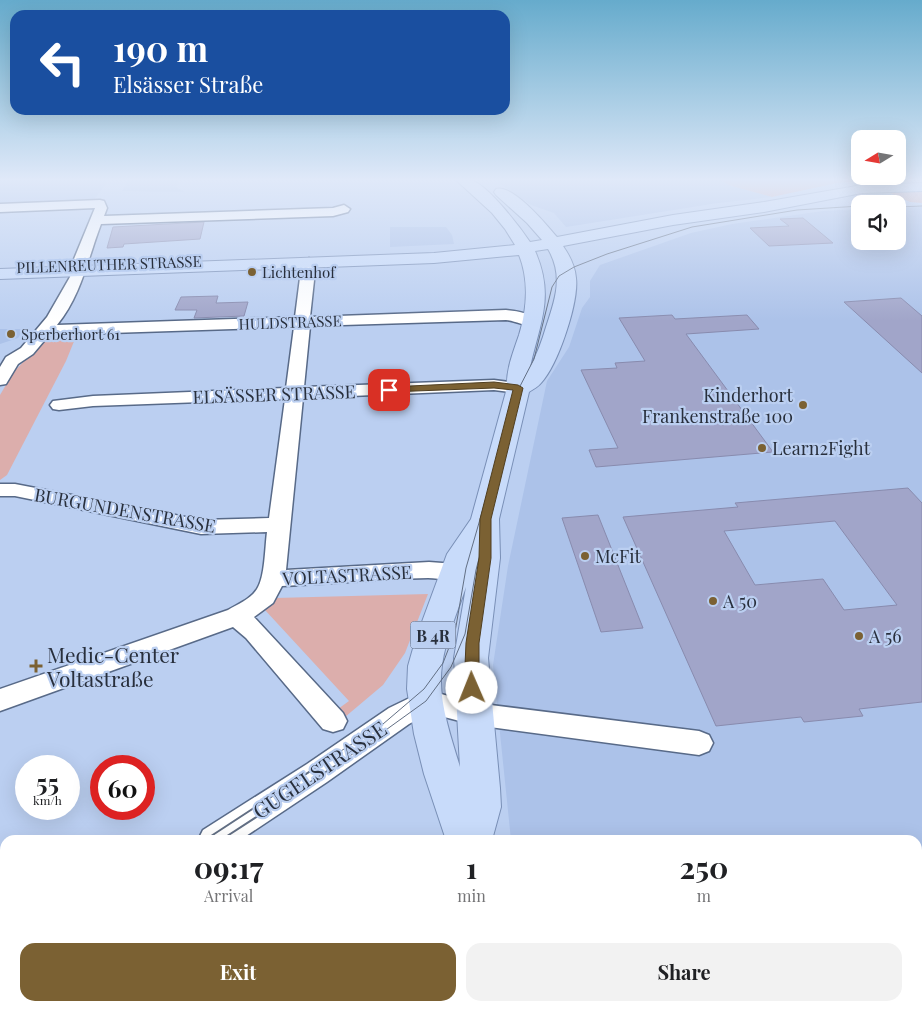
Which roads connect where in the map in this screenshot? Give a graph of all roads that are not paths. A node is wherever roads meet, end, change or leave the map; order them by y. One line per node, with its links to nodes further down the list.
1 (93, 227): 9 (street)
2 (511, 227): 6 (main road, B 4R)
3 (538, 227): 5 (main road)
4 (631, 227): 5 (main road)
5 (550, 240): 6 (main road); 16 (main road)
6 (524, 246): 7 (main road, PILLENREUTHER STRASSE); 9 (main road, PILLENREUTHER STRASSE); 12 (main road, B 4R)
7 (309, 262): 9 (main road, PILLENREUTHER STRASSE); 11 (street)
8 (0, 268): 9 (main road, PILLENREUTHER STRASSE)
9 (79, 268): 10 (main road, PILLENREUTHER STRASSE); 13 (street)
10 (0, 274)
11 (304, 321): 12 (street, HULDSTRASSE); 13 (street, HULDSTRASSE); 17 (street)
12 (532, 322): 16 (main road, B 4R)
13 (45, 330): 14 (street)
14 (6, 361): 15 (street)
15 (0, 380)
16 (518, 388): 17 (street, ELSÄSSER STRASSE); 21 (main road, B 4R)
17 (294, 394): 18 (street, ELSÄSSER STRASSE); 20 (street)
18 (59, 406)
19 (0, 490): 20 (street, BURGUNDENSTRASSE)
20 (279, 524): 22 (street)
21 (468, 577): 22 (street, VOLTASTRASSE); 25 (main road, B 4R); 26 (main road, B 4R)
22 (273, 579): 23 (street, VOLTASTRASSE)
23 (237, 616): 24 (street, VOLTASTRASSE); 27 (street)
24 (0, 700)
25 (426, 701): 26 (street); 29 (street, GUGELSTRASSE); 30 (main road, B 4R)
26 (474, 714): 28 (street); 31 (main road, B 4R)
27 (333, 721)
28 (698, 743)
29 (222, 835)
30 (464, 835)
31 (473, 835)

